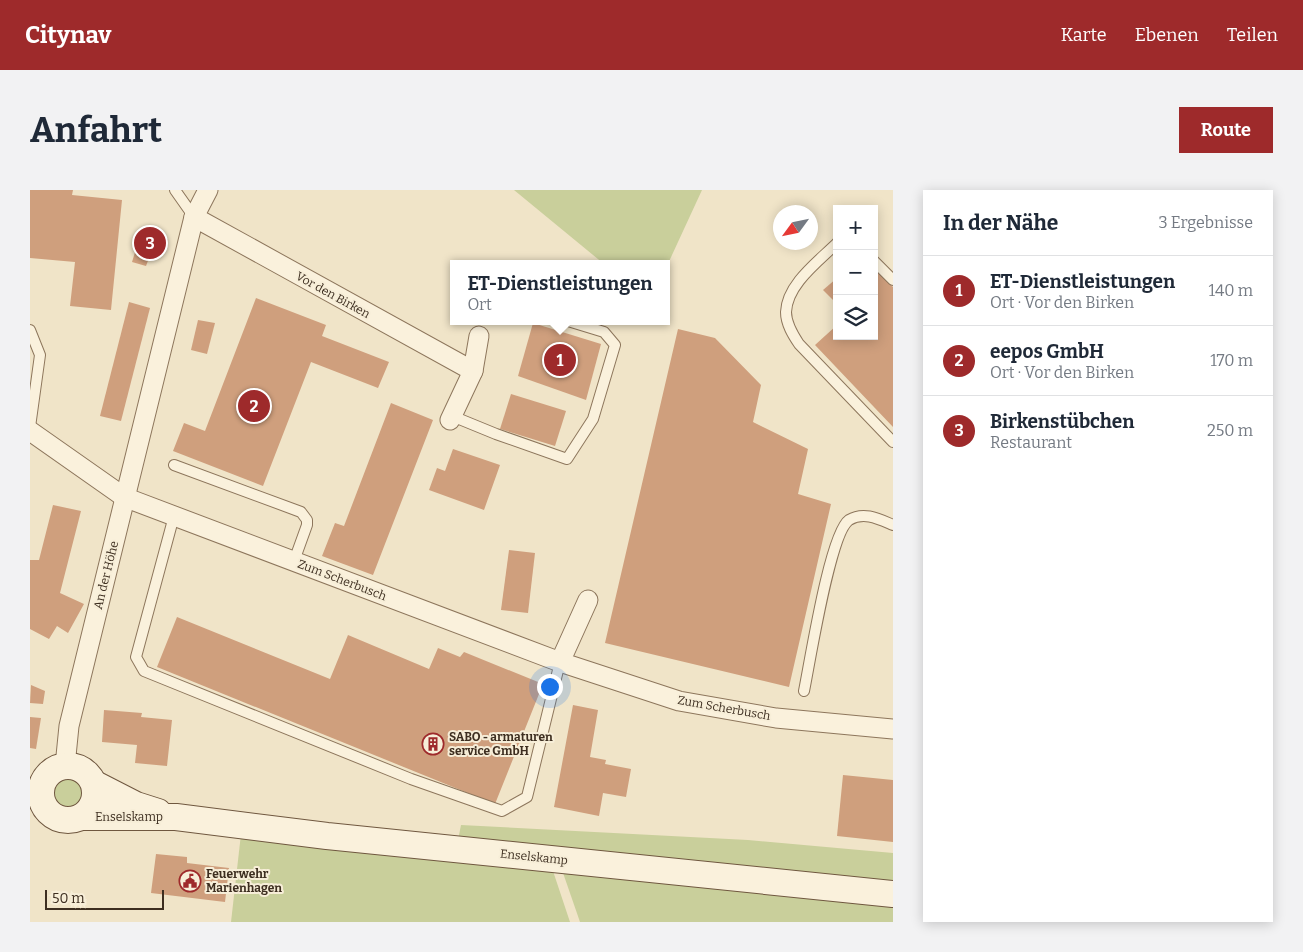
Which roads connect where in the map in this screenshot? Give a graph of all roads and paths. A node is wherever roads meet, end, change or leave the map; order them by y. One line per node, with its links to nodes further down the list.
1 (175, 190): 3 (lane)
2 (208, 190): 3 (street)
3 (194, 218): 10 (street, Vor den Birken); 16 (street)
4 (833, 247): 14 (lane)
5 (878, 265): 6 (lane)
6 (893, 280)
7 (581, 325): 11 (lane)
8 (30, 330): 12 (lane)
9 (479, 336): 10 (street)
10 (473, 371): 11 (street)
11 (451, 418)
12 (30, 427)
13 (30, 431): 16 (street)
14 (893, 442)
15 (174, 465): 19 (lane)
16 (124, 497): 17 (street, Zum Scherbusch); 24 (street, An der Höhe)
17 (174, 516): 19 (street, Zum Scherbusch); 21 (lane)
18 (893, 525): 22 (lane)
19 (294, 561): 21 (street, Zum Scherbusch)
20 (588, 600): 21 (street)
21 (560, 662): 23 (street, Zum Scherbusch)
22 (804, 691)
23 (893, 729)
24 (65, 766): 25 (main road, Enselskamp); 26 (main road, Enselskamp)
25 (37, 782): 27 (main road, Enselskamp)
26 (95, 784): 28 (main road, Enselskamp); 29 (main road, Enselskamp)
27 (37, 805): 28 (main road, Enselskamp)
28 (82, 817): 29 (main road, Enselskamp)
29 (176, 817): 30 (main road, Enselskamp)
30 (893, 894)

